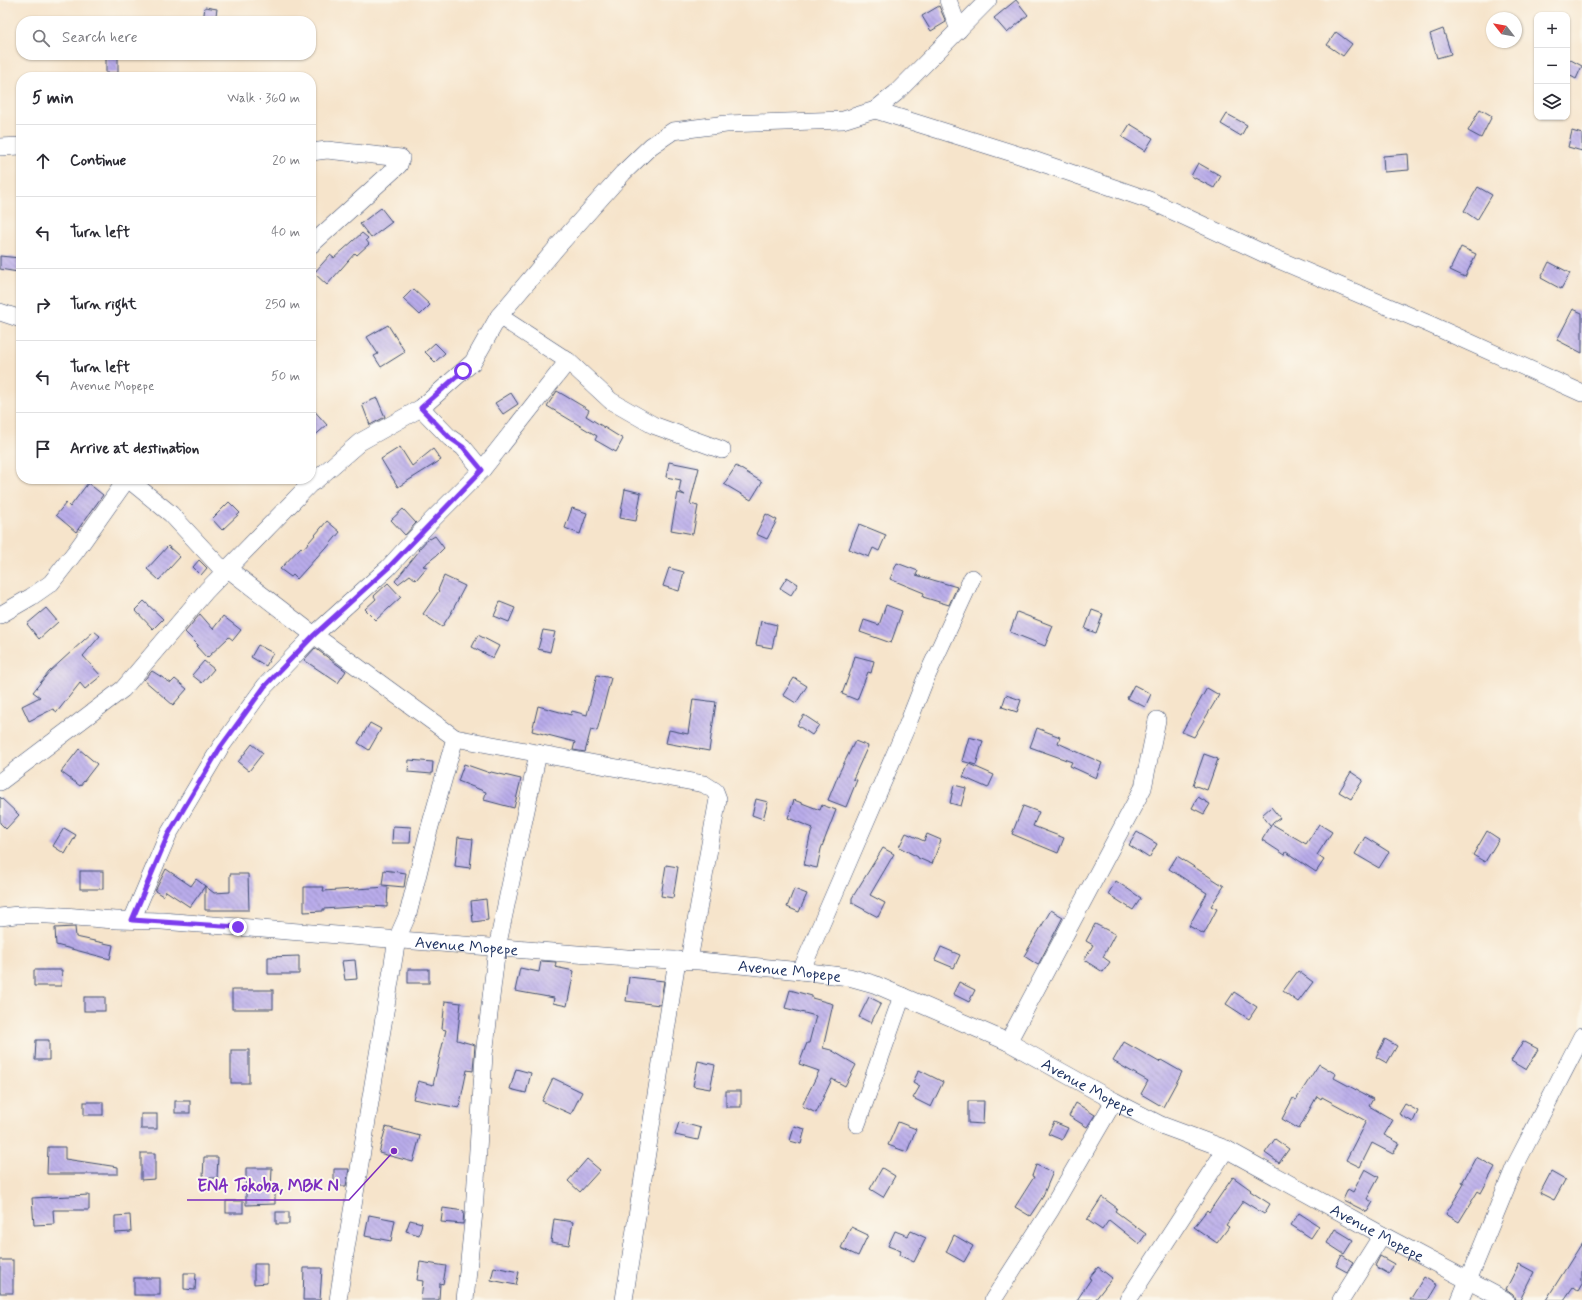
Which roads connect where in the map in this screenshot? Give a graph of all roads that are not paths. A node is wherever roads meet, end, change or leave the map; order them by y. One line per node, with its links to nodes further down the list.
1 (948, 0): 3 (street)
2 (988, 0): 3 (street)
3 (959, 30): 4 (street)
4 (875, 110): 10 (street); 13 (street)
5 (16, 146): 6 (street)
6 (0, 147)
7 (316, 151): 8 (street)
8 (316, 240)
9 (0, 312): 11 (street)
10 (500, 316): 12 (street); 14 (street)
11 (16, 317)
12 (568, 361): 15 (street); 16 (street)
13 (1582, 393)
14 (421, 408): 16 (street); 17 (street)
15 (722, 450)
16 (482, 470): 24 (street)
17 (316, 480)
18 (123, 484): 23 (street)
19 (133, 484): 21 (street)
20 (305, 484): 21 (street)
21 (227, 568): 24 (street); 28 (street)
22 (972, 578): 34 (street)
23 (0, 615)
24 (314, 635): 26 (street); 30 (street)
25 (1157, 720): 37 (street)
26 (455, 738): 27 (street); 31 (street)
27 (538, 753): 32 (street); 33 (street)
28 (0, 782)
29 (0, 917): 30 (street, Avenue Mopepe)
30 (132, 920): 31 (street, Avenue Mopepe)
31 (397, 939): 32 (street, Avenue Mopepe); 43 (street)
32 (498, 948): 33 (street, Avenue Mopepe); 44 (street)
33 (683, 960): 34 (street, Avenue Mopepe); 45 (street)
34 (802, 971): 35 (street, Avenue Mopepe)
35 (902, 996): 37 (street, Avenue Mopepe); 39 (street)
36 (1582, 1036): 42 (street)
37 (1008, 1042): 38 (street, Avenue Mopepe)
38 (1114, 1101): 40 (street, Avenue Mopepe); 46 (street)
39 (857, 1124)
40 (1226, 1149): 41 (street, Avenue Mopepe); 47 (street)
41 (1382, 1235): 42 (street, Avenue Mopepe); 48 (street)
42 (1469, 1281): 49 (street); 50 (street, Avenue Mopepe)
43 (338, 1300)
44 (466, 1300)
45 (624, 1300)
46 (992, 1300)
47 (1128, 1300)
48 (1341, 1300)
49 (1460, 1300)
50 (1505, 1300)

